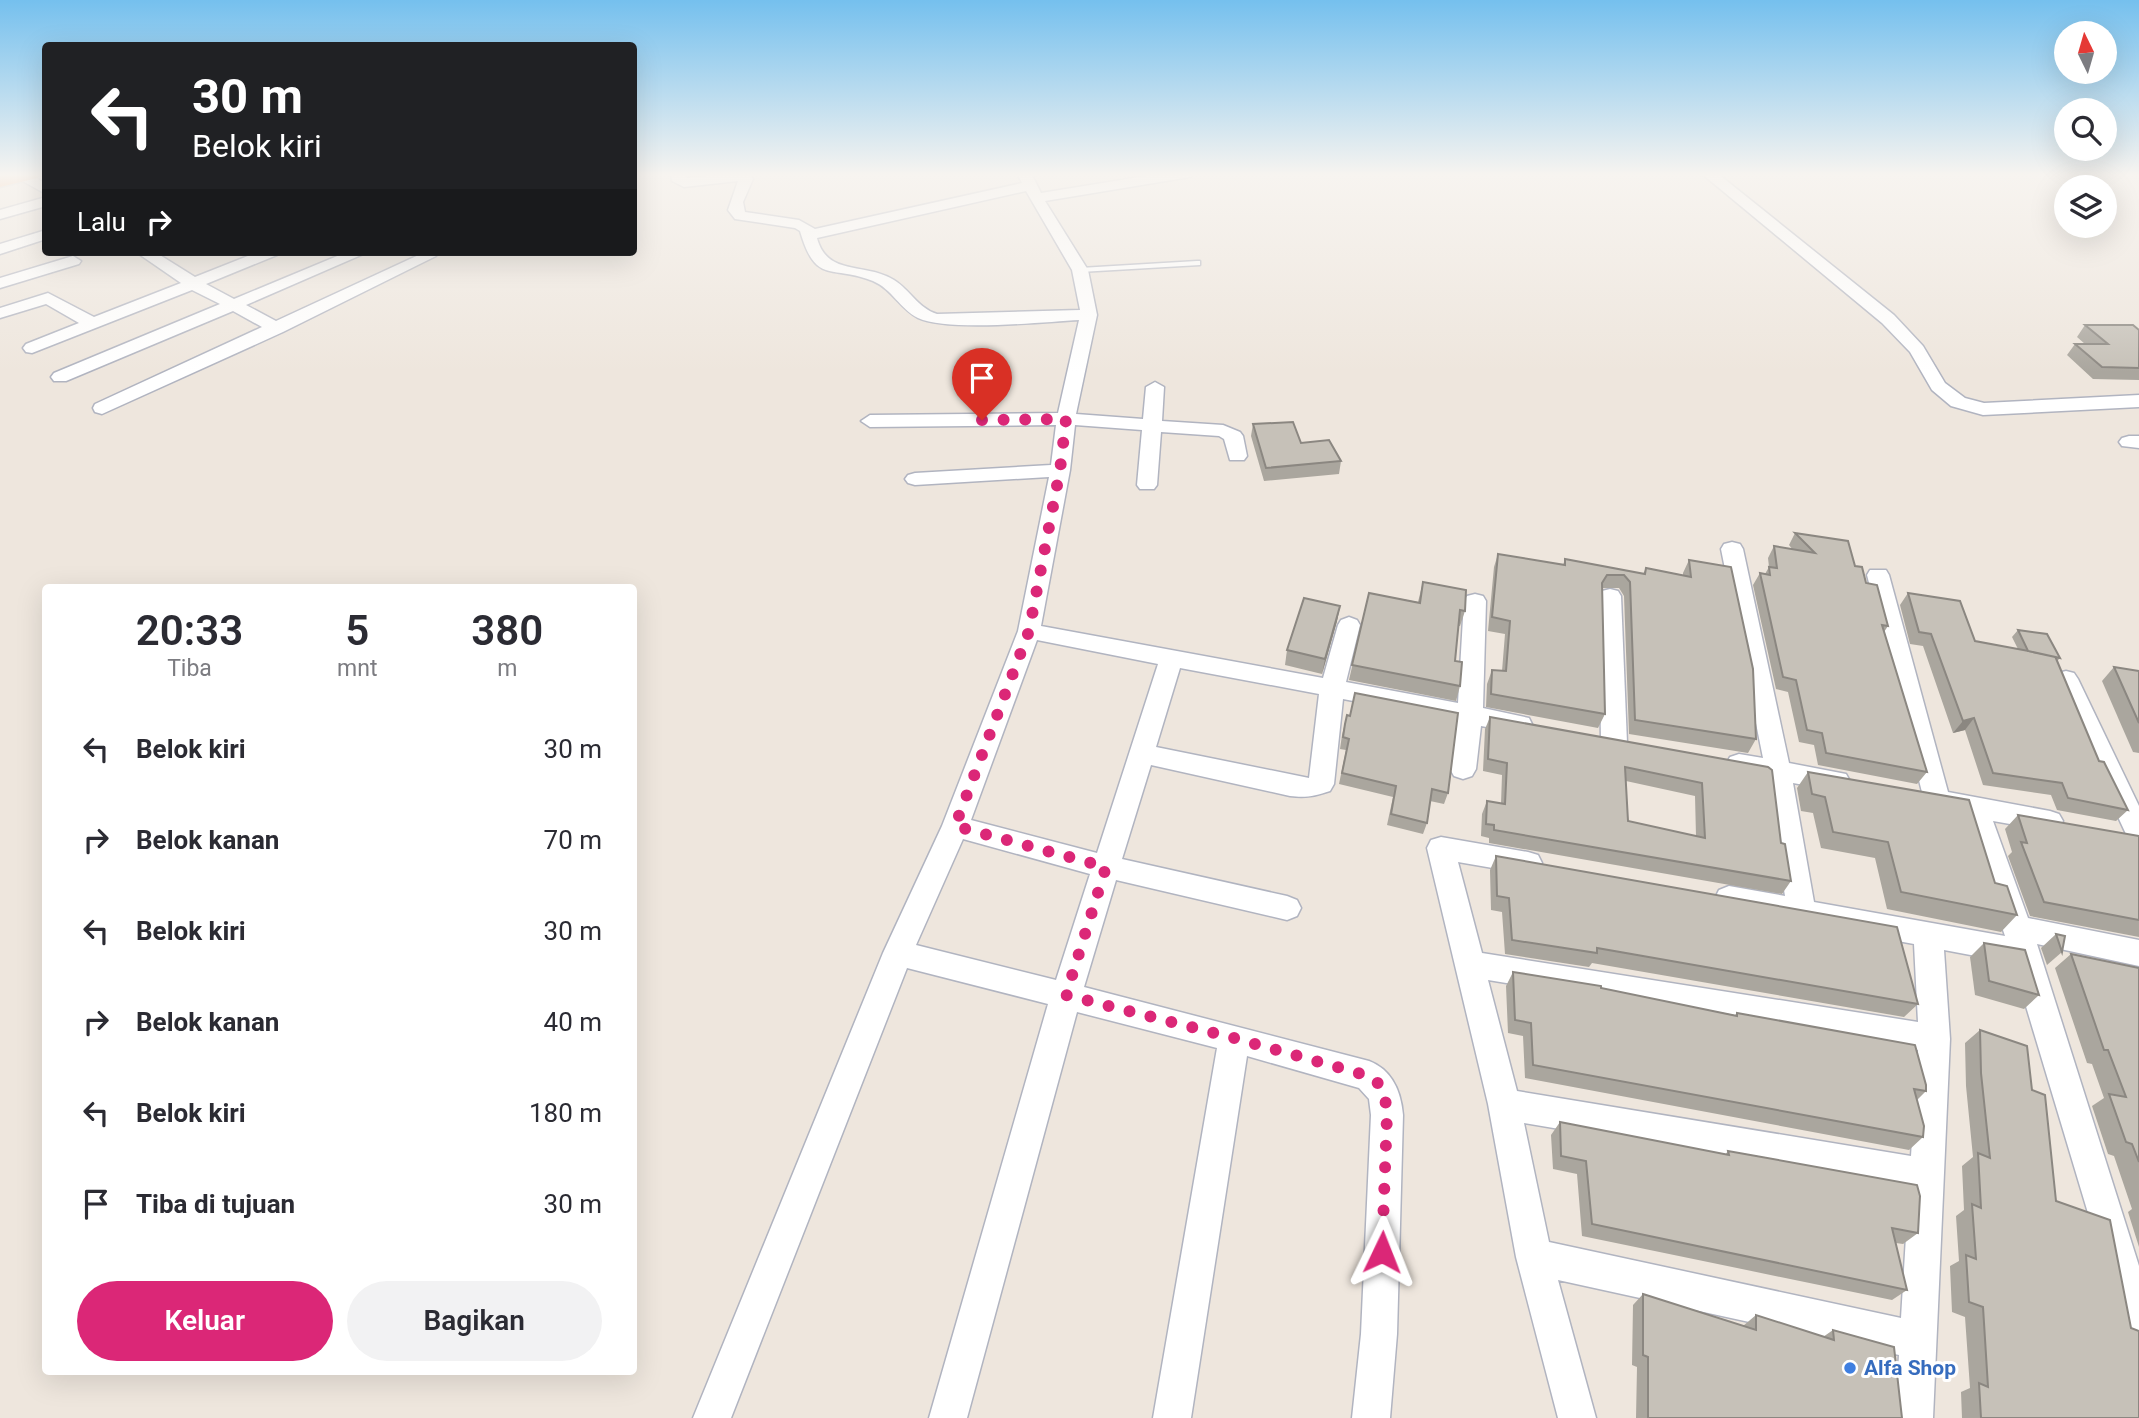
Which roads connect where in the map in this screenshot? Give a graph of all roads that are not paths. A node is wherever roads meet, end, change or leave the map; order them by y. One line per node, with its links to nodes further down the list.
1 (30, 239): 5 (street)
2 (810, 239): 17 (street)
3 (1062, 239): 12 (street)
4 (1789, 239): 23 (street)
5 (0, 249)
6 (150, 256): 14 (street)
7 (262, 256): 14 (street)
8 (351, 256): 15 (street)
9 (428, 256): 19 (street)
10 (73, 261): 13 (street)
11 (1197, 263): 12 (lane)
12 (1080, 270): 17 (street)
13 (0, 283)
14 (194, 284): 15 (street); 18 (street)
15 (236, 305): 19 (street); 21 (street)
16 (0, 313): 18 (street)
17 (1089, 315): 25 (street)
18 (93, 324): 20 (street)
19 (277, 328): 24 (street)
20 (32, 348)
21 (60, 377)
22 (1155, 387): 27 (street)
23 (2139, 401)
24 (102, 408)
25 (1066, 419): 26 (street); 27 (street); 29 (street)
26 (870, 421)
27 (1152, 426): 28 (street); 31 (street)
28 (1237, 456)
29 (1060, 470): 30 (street); 37 (street)
30 (915, 479)
31 (1147, 485)
32 (1732, 549): 49 (street)
33 (1878, 575): 52 (street)
34 (1610, 596): 44 (street)
35 (1475, 601): 41 (street)
36 (1349, 625): 40 (street)
37 (1029, 631): 38 (street); 55 (street)
38 (1172, 657): 40 (street); 46 (street)
39 (2066, 679): 57 (street)
40 (1332, 688): 41 (street); 46 (street)
41 (1470, 714): 42 (street); 48 (street)
42 (1549, 730)
43 (1588, 737): 44 (street)
44 (1614, 743): 45 (street)
45 (1642, 747)
46 (1142, 753): 58 (street)
47 (1710, 759): 49 (street)
48 (1463, 769)
49 (1778, 770): 50 (street); 62 (street)
50 (1857, 785)
51 (1910, 795): 52 (street)
52 (1937, 800): 53 (street)
53 (1975, 807): 54 (street); 64 (street)
54 (2070, 825)
55 (955, 826): 58 (street); 65 (street)
56 (2112, 833): 57 (street)
57 (2139, 836)
58 (1106, 867): 61 (street); 68 (street)
59 (1561, 868): 67 (street)
60 (1707, 894): 62 (street)
61 (1287, 908)
62 (1801, 910): 63 (street)
63 (1928, 934): 64 (street); 70 (street)
64 (2020, 940): 66 (street); 74 (street)
65 (898, 953): 68 (street); 76 (street)
66 (2139, 953)
67 (1468, 964): 70 (street); 71 (street)
68 (1066, 995): 69 (street); 77 (street)
69 (1234, 1038): 78 (street); 79 (street)
70 (1934, 1039): 72 (street)
71 (1504, 1104): 72 (street); 73 (street)
72 (1928, 1175): 75 (street)
73 (1534, 1257): 75 (street); 80 (street)
74 (2139, 1323)
75 (1916, 1339): 81 (street)
76 (712, 1418)
77 (948, 1418)
78 (1172, 1418)
79 (1371, 1418)
80 (1577, 1418)
81 (1914, 1418)

